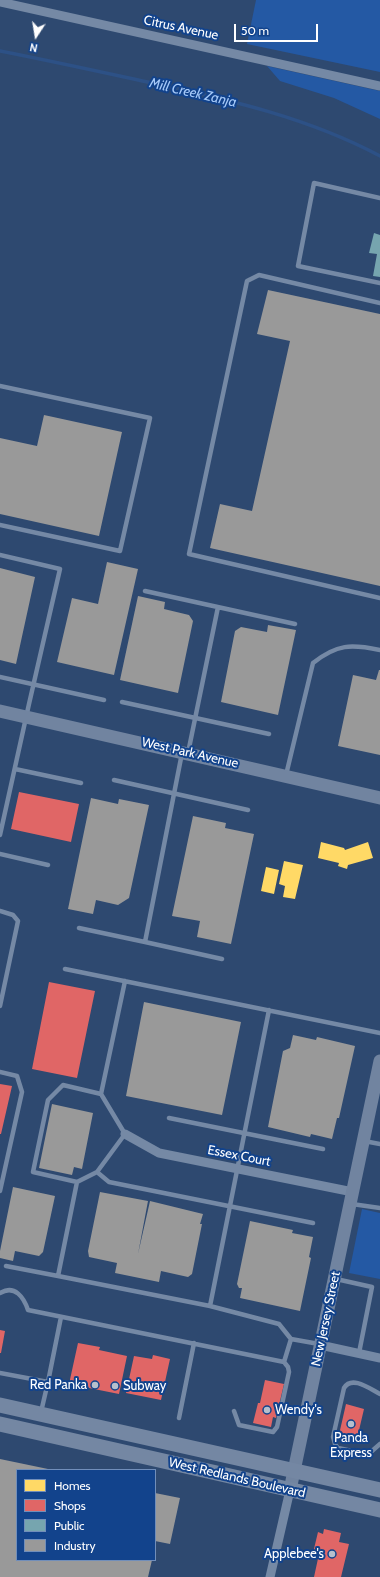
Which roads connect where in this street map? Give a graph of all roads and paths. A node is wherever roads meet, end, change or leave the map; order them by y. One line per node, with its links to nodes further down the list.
1 (0, 2): 2 (street, Citrus Avenue)
2 (380, 86)
3 (380, 198): 4 (lane)
4 (380, 283)
5 (380, 303): 10 (lane)
6 (0, 386): 7 (lane)
7 (0, 525)
8 (0, 555): 15 (lane)
9 (145, 591): 11 (lane)
10 (380, 598)
11 (218, 607): 12 (lane); 20 (lane)
12 (295, 624)
13 (380, 650): 24 (lane)
14 (0, 677): 15 (lane)
15 (33, 684): 16 (lane); 19 (lane)
16 (104, 700)
17 (122, 702): 20 (lane)
18 (0, 711): 19 (street, West Park Avenue)
19 (26, 716): 22 (street, West Park Avenue); 23 (lane)
20 (195, 718): 21 (lane); 22 (lane)
21 (270, 734)
22 (185, 752): 24 (street, West Park Avenue); 27 (lane)
23 (15, 769): 26 (lane); 30 (lane)
24 (286, 775): 28 (street, West Park Avenue)
25 (114, 780): 27 (lane)
26 (81, 783)
27 (174, 794): 29 (lane); 35 (lane)
28 (380, 798)
29 (248, 810)
30 (0, 835)
31 (0, 854): 32 (lane)
32 (48, 864)
33 (0, 911): 39 (lane)
34 (80, 928): 35 (lane)
35 (145, 942): 36 (lane)
36 (222, 959)
37 (65, 969): 38 (lane)
38 (125, 981): 40 (lane); 44 (lane)
39 (0, 1006)
40 (269, 1010): 41 (lane); 46 (lane)
41 (380, 1033)
42 (380, 1061): 48 (street, New Jersey Street)
43 (0, 1072): 54 (lane)
44 (101, 1094): 47 (lane); 53 (lane)
45 (169, 1118): 46 (lane)
46 (245, 1133): 50 (lane); 51 (lane)
47 (125, 1134): 51 (street, Essex Court); 52 (lane)
48 (363, 1140): 49 (lane); 55 (street, New Jersey Street)
49 (380, 1144)
50 (324, 1149)
51 (237, 1169): 55 (street, Essex Court); 56 (lane)
52 (97, 1172): 53 (lane); 56 (lane)
53 (77, 1182): 60 (lane)
54 (0, 1191)
55 (352, 1198): 57 (lane); 61 (street, New Jersey Street)
56 (230, 1206): 58 (lane); 63 (lane)
57 (380, 1208)
58 (313, 1223)
59 (6, 1266): 60 (lane)
60 (58, 1276): 63 (lane)
61 (334, 1279): 67 (street, New Jersey Street); 68 (lane)
62 (0, 1293): 64 (lane)
63 (210, 1306): 65 (lane)
64 (61, 1317): 66 (lane); 72 (lane)
65 (291, 1339): 67 (lane); 70 (lane)
66 (194, 1343): 70 (lane); 77 (lane)
67 (320, 1345): 68 (street); 80 (street, New Jersey Street)
68 (359, 1353): 69 (street)
69 (380, 1358)
70 (284, 1362): 75 (lane)
71 (0, 1373): 72 (lane)
72 (48, 1382): 76 (lane)
73 (380, 1394): 79 (lane)
74 (0, 1405): 76 (main road, West Redlands Boulevard)
75 (234, 1411)
76 (41, 1414): 80 (main road, West Redlands Boulevard)
77 (179, 1418)
78 (0, 1424): 81 (main road, West Redlands Boulevard)
79 (380, 1444)
80 (294, 1472): 81 (street, New Jersey Street); 82 (main road, West Redlands Boulevard)
81 (290, 1490): 83 (main road, West Redlands Boulevard); 84 (street, New Jersey Street)
82 (380, 1490)
83 (380, 1510)
84 (270, 1577)

